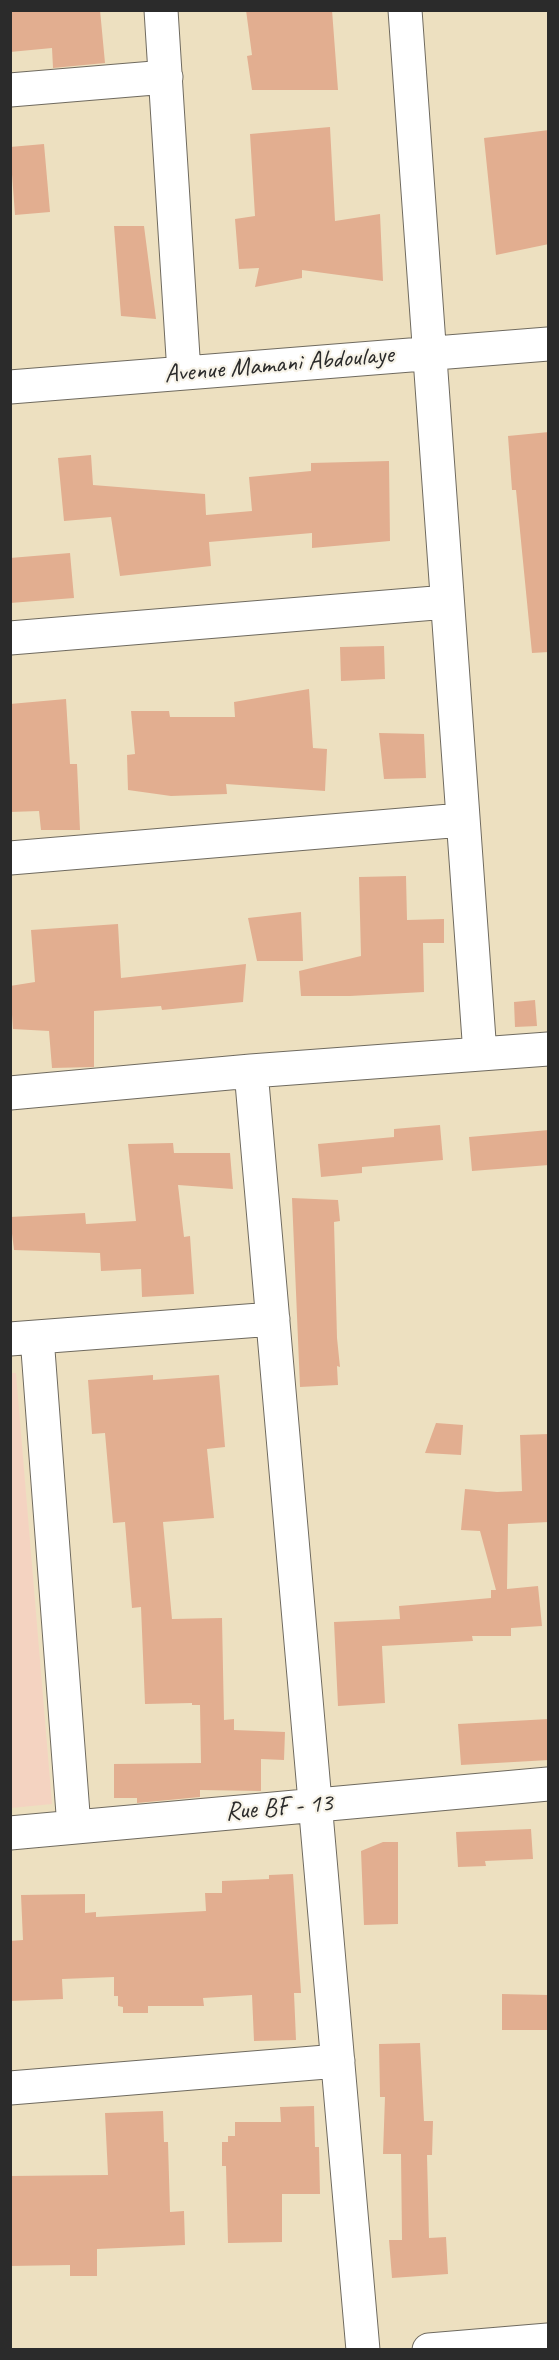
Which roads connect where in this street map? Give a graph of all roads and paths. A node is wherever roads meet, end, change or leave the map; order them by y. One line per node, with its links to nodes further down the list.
1 (161, 10): 3 (street)
2 (405, 10): 6 (street)
3 (166, 77): 4 (street); 7 (street)
4 (10, 90)
5 (549, 344): 6 (street, Avenue Mamani Abdoulaye)
6 (431, 353): 7 (street, Avenue Mamani Abdoulaye); 9 (street)
7 (184, 373): 8 (street, Avenue Mamani Abdoulaye)
8 (10, 387)
9 (447, 602): 10 (street); 11 (street)
10 (10, 638)
11 (462, 820): 12 (street); 14 (street)
12 (10, 858)
13 (549, 1049): 14 (street)
14 (480, 1054): 15 (street)
15 (251, 1071): 16 (street); 17 (street)
16 (10, 1093)
17 (273, 1319): 18 (street); 20 (street)
18 (24, 1338): 21 (street)
19 (549, 1784): 20 (street, Rue BF - 13)
20 (315, 1805): 21 (street, Rue BF - 13); 23 (street)
21 (74, 1827): 22 (street, Rue BF - 13)
22 (10, 1833)
23 (338, 2061): 24 (street); 26 (street)
24 (10, 2088)
25 (549, 2340): 27 (street)
26 (363, 2349)
27 (429, 2349)

